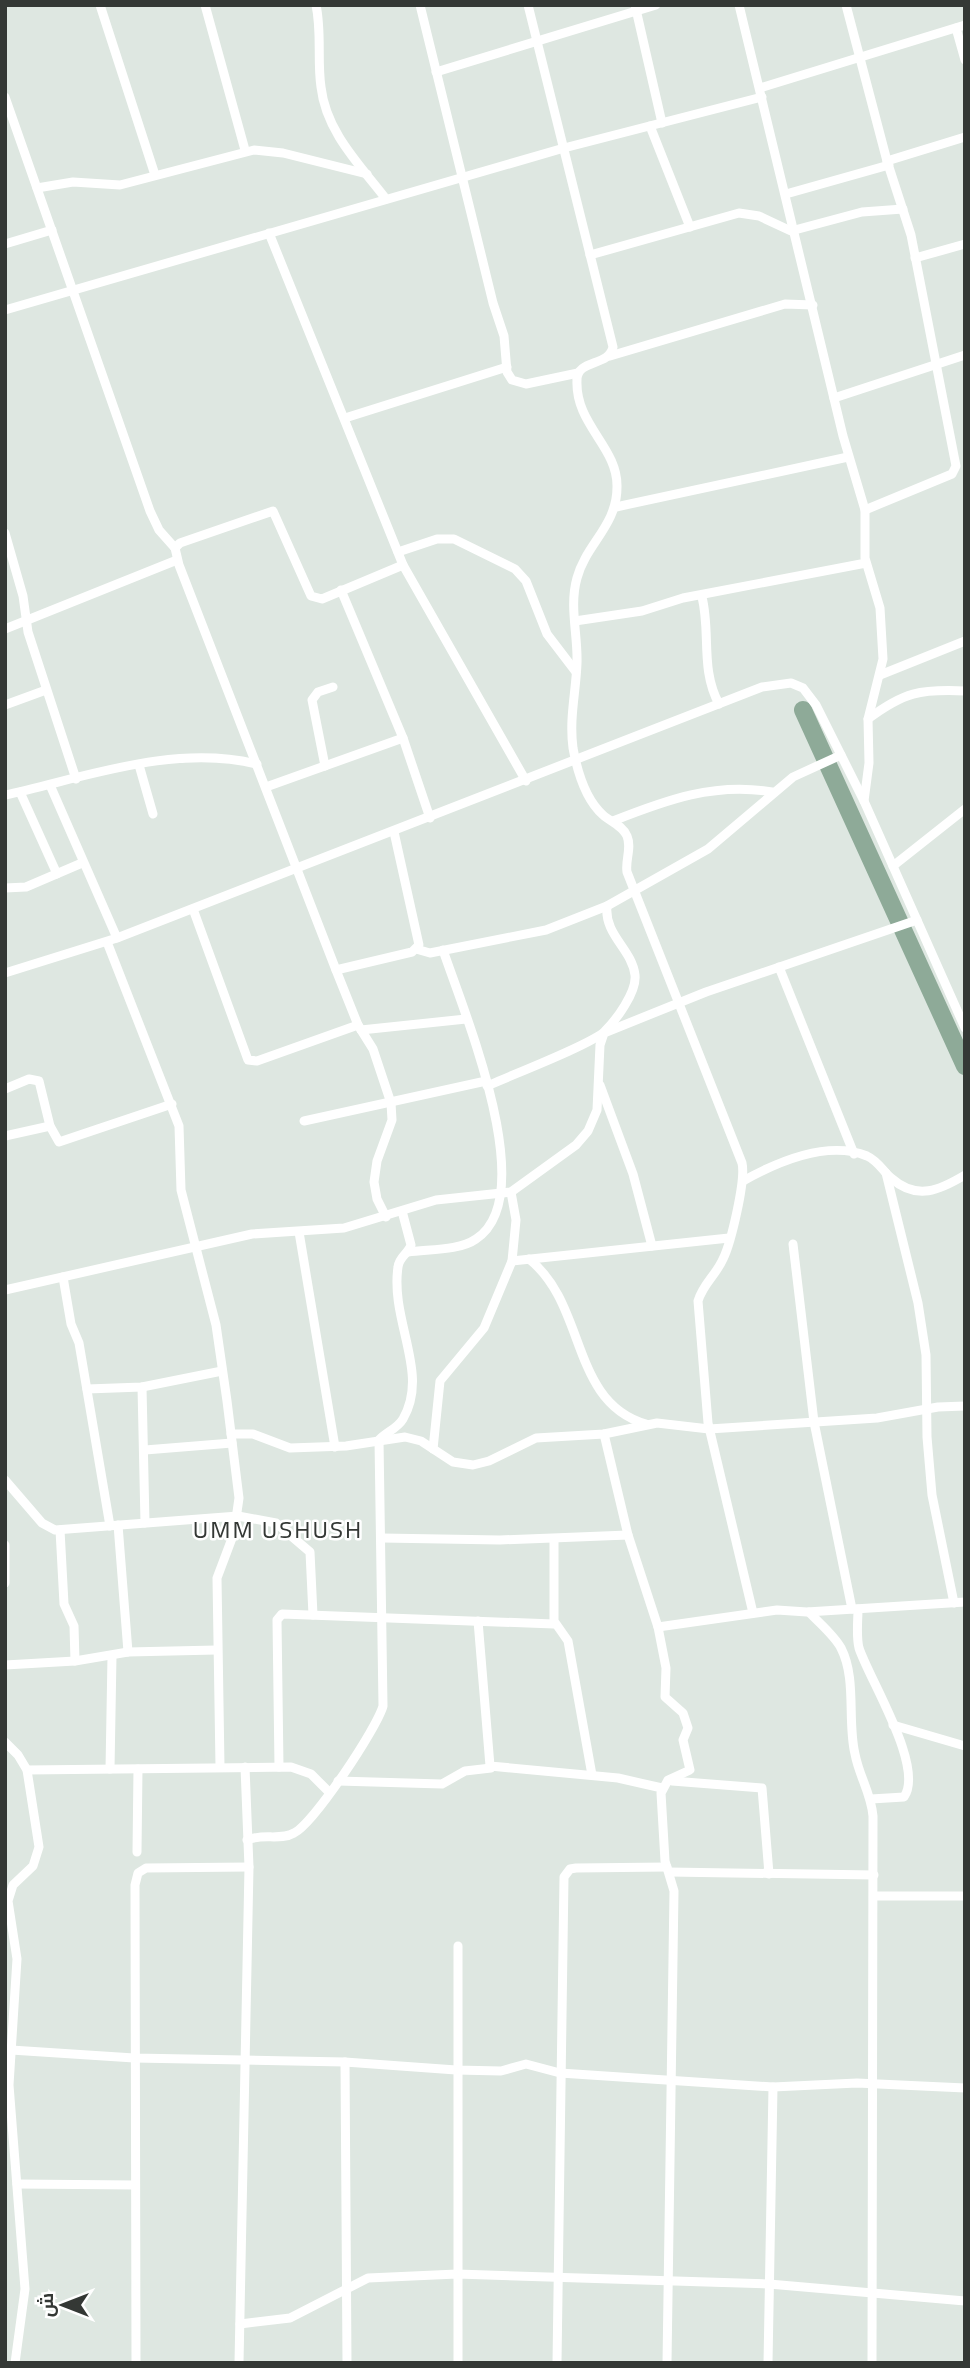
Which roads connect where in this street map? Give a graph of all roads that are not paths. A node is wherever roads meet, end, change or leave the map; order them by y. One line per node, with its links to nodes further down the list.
1 (100, 5): 24 (street)
2 (205, 5): 21 (street)
3 (316, 5): 23 (street)
4 (421, 5): 14 (street)
5 (528, 5): 11 (street)
6 (656, 5): 9 (street)
7 (739, 5): 15 (street)
8 (846, 5): 12 (street)
9 (636, 8): 11 (street); 17 (street)
10 (961, 26): 12 (street); 13 (street)
11 (537, 39): 14 (street); 20 (street)
12 (858, 58): 15 (street); 22 (street)
13 (965, 60)
14 (436, 72): 25 (street)
15 (761, 92): 17 (street); 27 (street)
16 (5, 97): 26 (street)
17 (662, 123): 18 (street)
18 (650, 126): 20 (street); 30 (street)
19 (965, 136): 22 (street)
20 (564, 148): 25 (street); 36 (street)
21 (245, 150): 23 (street); 24 (street)
22 (888, 163): 27 (street); 29 (street)
23 (367, 174): 28 (street)
24 (155, 175): 26 (street)
25 (462, 178): 28 (street); 44 (street)
26 (37, 188): 31 (street)
27 (786, 194): 32 (street)
28 (386, 200): 33 (street)
29 (903, 209): 32 (street); 37 (street)
30 (690, 227): 32 (street); 36 (street)
31 (52, 230): 34 (street); 38 (street)
32 (796, 230): 39 (street)
33 (269, 233): 38 (street); 47 (street)
34 (5, 244)
35 (965, 244): 37 (street)
36 (590, 255): 42 (street)
37 (915, 258): 43 (street)
38 (72, 290): 40 (street); 52 (street)
39 (813, 305): 42 (street); 46 (street)
40 (5, 310)
41 (965, 355): 43 (street)
42 (610, 356): 45 (street)
43 (937, 364): 46 (street); 50 (street)
44 (507, 367): 45 (street); 47 (street)
45 (578, 373): 49 (street)
46 (834, 398): 48 (street)
47 (345, 418): 53 (street)
48 (849, 457): 49 (street); 50 (street)
49 (616, 507): 59 (street)
50 (864, 510): 55 (street)
51 (5, 533): 60 (street)
52 (175, 548): 54 (street); 57 (street)
53 (398, 552): 56 (street); 63 (street)
54 (177, 559): 60 (street); 74 (street)
55 (866, 563): 58 (street); 64 (street)
56 (403, 565): 57 (street); 78 (street)
57 (341, 590): 71 (street)
58 (702, 597): 59 (street); 68 (street)
59 (575, 621): 63 (street)
60 (27, 622): 61 (street); 66 (street)
61 (5, 629)
62 (965, 641): 64 (street)
63 (576, 672): 73 (street)
64 (880, 675): 70 (street)
65 (333, 687): 76 (street)
66 (46, 690): 69 (street); 77 (street)
67 (965, 691): 70 (street)
68 (719, 704): 72 (street); 73 (street)
69 (5, 705)
70 (867, 719): 84 (street)
71 (403, 738): 76 (street); 87 (street)
72 (841, 755): 82 (street); 84 (street)
73 (576, 761): 78 (street); 88 (street)
74 (257, 764): 75 (street); 80 (street)
75 (139, 765): 77 (street); 86 (street)
76 (325, 766): 80 (street)
77 (76, 779): 79 (street)
78 (526, 781): 87 (street)
79 (50, 785): 81 (street); 90 (street)
80 (266, 787): 92 (street)
81 (20, 792): 83 (street); 93 (street)
82 (772, 792): 88 (street); 95 (street)
83 (5, 795)
84 (864, 800): 91 (street)
85 (965, 809): 91 (street)
86 (153, 814)
87 (430, 818): 89 (street)
88 (613, 821): 95 (street)
89 (394, 832): 92 (street); 101 (street)
90 (82, 863): 93 (street); 99 (street)
91 (893, 866): 98 (street)
92 (296, 869): 97 (street); 104 (street)
93 (57, 874): 94 (street)
94 (5, 888)
95 (635, 889): 96 (street); 106 (street)
96 (607, 906): 102 (street); 110 (street)
97 (193, 909): 99 (street); 108 (street)
98 (917, 920): 103 (street); 109 (street)
99 (117, 938): 100 (street)
100 (107, 942): 105 (street); 115 (street)
101 (416, 949): 102 (street); 104 (street)
102 (443, 950): 107 (street)
103 (779, 967): 106 (street); 119 (street)
104 (336, 970): 108 (street)
105 (5, 973)
106 (678, 1002): 110 (street); 122 (street)
107 (466, 1019): 108 (street); 112 (street)
108 (360, 1028): 114 (street)
109 (965, 1028)
110 (604, 1033): 111 (street); 112 (street)
111 (599, 1082): 123 (street); 129 (street)
112 (486, 1084): 114 (street); 123 (street)
113 (5, 1089): 117 (street)
114 (391, 1103): 116 (street); 125 (street)
115 (172, 1104): 117 (street); 130 (street)
116 (304, 1121)
117 (50, 1126): 118 (street)
118 (5, 1136)
119 (854, 1154): 120 (street); 122 (street)
120 (886, 1173): 121 (street); 140 (street)
121 (965, 1175)
122 (743, 1181): 127 (street)
123 (507, 1193): 124 (street); 131 (street); 133 (street)
124 (402, 1211): 125 (street); 131 (street)
125 (386, 1217): 126 (street)
126 (299, 1232): 130 (street); 147 (street)
127 (729, 1238): 129 (street); 143 (street)
128 (793, 1244): 141 (street)
129 (652, 1246): 132 (street)
130 (196, 1249): 134 (street); 136 (street)
131 (408, 1252): 146 (street)
132 (529, 1259): 133 (street); 142 (street)
133 (512, 1261): 148 (street)
134 (63, 1277): 135 (street); 138 (street)
135 (5, 1290)
136 (222, 1371): 137 (street); 145 (street)
137 (142, 1387): 138 (street); 149 (street)
138 (88, 1389): 153 (street)
139 (965, 1406): 140 (street)
140 (926, 1409): 141 (street); 161 (street)
141 (814, 1422): 143 (street); 162 (street)
142 (648, 1424): 143 (street); 144 (street)
143 (709, 1429): 164 (street)
144 (604, 1434): 148 (street); 155 (street)
145 (231, 1438): 147 (street); 149 (street); 151 (street)
146 (379, 1440): 147 (street); 148 (street); 156 (street)
147 (334, 1447)
148 (433, 1449)
149 (145, 1450): 152 (street)
150 (5, 1480): 154 (street)
151 (238, 1516): 152 (street); 165 (street); 170 (street)
152 (145, 1523): 153 (street)
153 (114, 1525): 154 (street); 171 (street)
154 (60, 1530): 173 (street)
155 (628, 1535): 157 (street); 169 (street)
156 (382, 1538): 157 (street); 166 (street)
157 (554, 1539): 168 (street)
158 (5, 1545): 159 (street)
159 (5, 1583)
160 (965, 1602): 161 (street)
161 (954, 1603): 162 (street)
162 (855, 1609): 163 (street); 175 (street)
163 (809, 1612): 164 (street); 189 (street)
164 (753, 1613): 169 (street)
165 (313, 1615): 166 (street); 180 (street)
166 (383, 1619): 167 (street); 186 (street)
167 (478, 1621): 168 (street); 181 (street)
168 (554, 1624): 185 (street)
169 (658, 1627): 187 (street)
170 (216, 1650): 171 (street); 178 (street)
171 (128, 1651): 172 (street)
172 (112, 1656): 173 (street); 182 (street)
173 (75, 1661): 174 (street)
174 (5, 1665)
175 (893, 1725): 177 (street); 189 (street)
176 (5, 1742): 184 (street)
177 (965, 1746)
178 (220, 1767): 179 (street); 183 (street)
179 (245, 1767): 180 (street); 190 (street)
180 (279, 1767): 188 (street)
181 (491, 1768): 185 (street); 186 (street)
182 (110, 1769): 183 (street); 184 (street)
183 (138, 1769): 191 (street)
184 (27, 1770): 199 (street)
185 (592, 1775): 187 (street)
186 (338, 1781): 188 (street)
187 (665, 1784): 193 (street); 194 (street)
188 (329, 1792): 190 (street)
189 (871, 1799): 195 (street)
190 (247, 1840): 192 (street)
191 (137, 1852)
192 (249, 1867): 200 (street); 201 (street)
193 (668, 1869): 194 (street); 204 (street); 205 (street)
194 (769, 1874): 195 (street)
195 (874, 1875): 196 (street)
196 (874, 1896): 197 (street); 206 (street)
197 (965, 1896)
198 (458, 1946): 203 (street)
199 (11, 2050): 200 (street); 209 (street)
200 (134, 2058): 201 (street); 210 (street)
201 (245, 2059): 202 (street); 218 (street)
202 (345, 2062): 203 (street); 215 (street)
203 (456, 2070): 204 (street); 211 (street)
204 (560, 2073): 205 (street); 212 (street)
205 (670, 2081): 207 (street); 213 (street)
206 (874, 2084): 207 (street); 208 (street); 216 (street)
207 (773, 2087): 214 (street)
208 (965, 2088)
209 (17, 2183): 210 (street); 219 (street)
210 (135, 2185): 220 (street)
211 (457, 2274): 212 (street); 215 (street); 223 (street)
212 (560, 2279): 213 (street); 224 (street)
213 (667, 2279): 214 (street); 225 (street)
214 (769, 2284): 216 (street); 226 (street)
215 (349, 2288): 218 (street); 222 (street)
216 (872, 2295): 217 (street); 227 (street)
217 (965, 2301)
218 (240, 2324): 221 (street)
219 (15, 2363)
220 (136, 2363)
221 (239, 2363)
222 (347, 2363)
223 (458, 2363)
224 (557, 2363)
225 (667, 2363)
226 (768, 2363)
227 (872, 2363)

